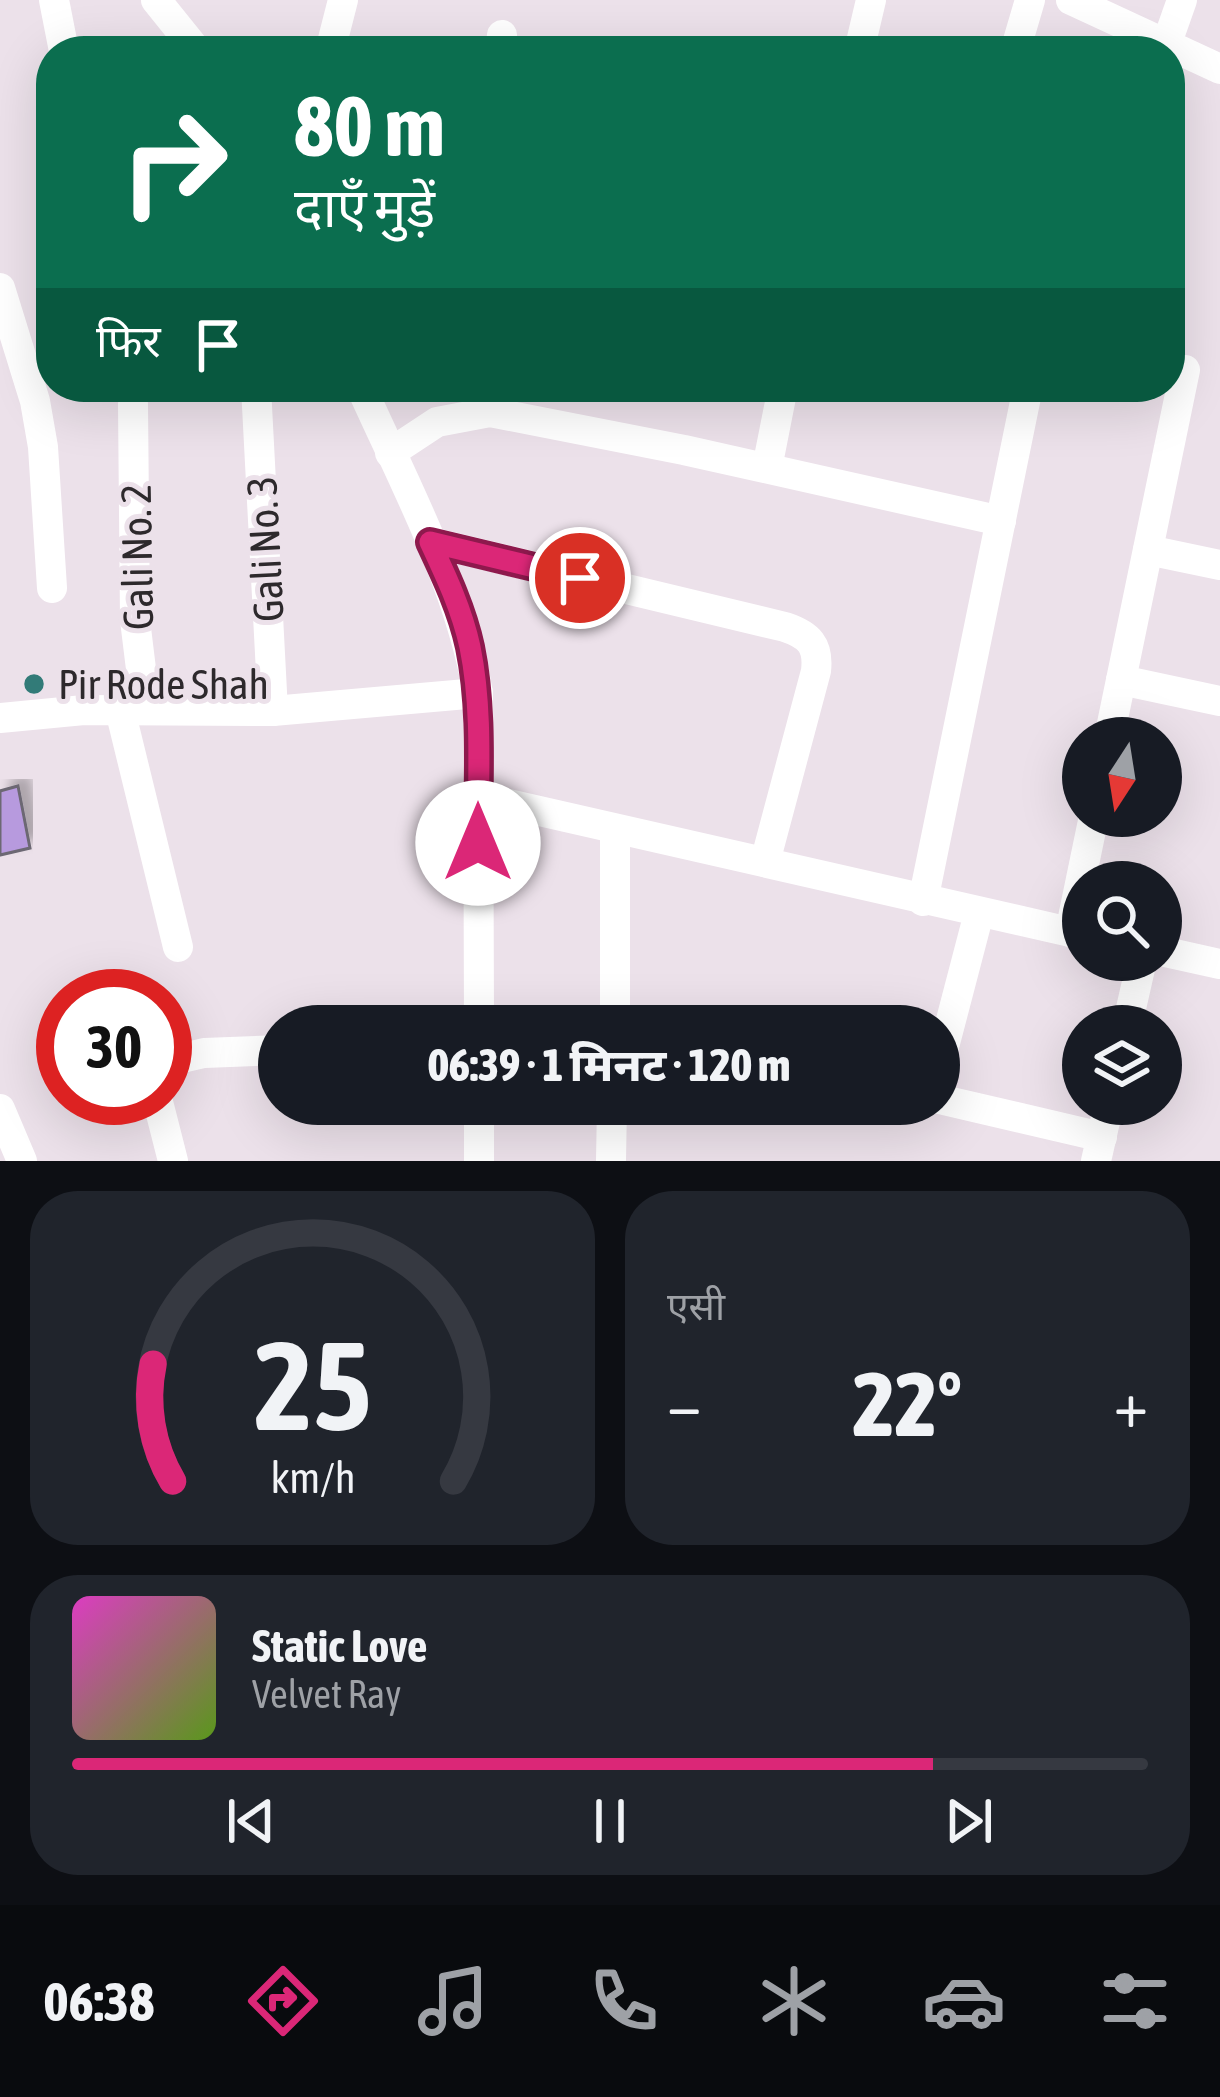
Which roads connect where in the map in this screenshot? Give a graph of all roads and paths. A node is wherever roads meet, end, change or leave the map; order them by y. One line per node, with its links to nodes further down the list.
1 (54, 0): 8 (street)
2 (156, 0): 9 (street)
3 (343, 0): 10 (street)
4 (871, 0): 11 (street)
5 (1030, 0): 12 (street)
6 (1071, 0): 13 (street)
7 (1182, 0): 14 (street)
8 (61, 36)
9 (185, 36)
10 (334, 36)
11 (863, 36)
12 (1019, 36)
13 (1144, 36)
14 (1170, 36)
15 (1185, 55): 16 (street)
16 (1220, 69)
17 (0, 288): 30 (street)
18 (257, 402): 35 (street, Gali No. 3)
19 (368, 402): 24 (street)
20 (780, 402): 25 (street)
21 (1025, 402): 26 (street)
22 (1178, 402): 28 (street)
23 (133, 404): 34 (street, Gali No. 2)
24 (390, 453): 25 (street); 27 (street)
25 (767, 468): 26 (street)
26 (1001, 521): 41 (street)
27 (430, 542): 32 (street); 40 (street)
28 (1148, 550): 29 (street); 31 (street)
29 (1220, 565)
30 (52, 588)
31 (1121, 680): 33 (street); 36 (street)
32 (478, 693): 35 (street); 38 (street)
33 (1220, 701)
34 (133, 710): 35 (street); 37 (street); 44 (street, Gali No. 2)
35 (273, 711)
36 (1113, 717)
37 (0, 718)
38 (478, 797): 39 (street); 47 (street)
39 (616, 829): 40 (street); 48 (street)
40 (765, 862): 41 (street)
41 (923, 901): 42 (street)
42 (980, 913): 43 (street); 49 (street)
43 (1062, 930)
44 (178, 947)
45 (1182, 956): 46 (street)
46 (1220, 964)
47 (479, 1005)
48 (614, 1005)
49 (955, 1005)
50 (258, 1050): 51 (street)
51 (192, 1056)
52 (960, 1106): 57 (street)
53 (0, 1109): 58 (street)
54 (164, 1125): 59 (street)
55 (479, 1125): 60 (street)
56 (611, 1125): 61 (street)
57 (1099, 1149)
58 (22, 1161)
59 (173, 1161)
60 (479, 1161)
61 (610, 1161)

